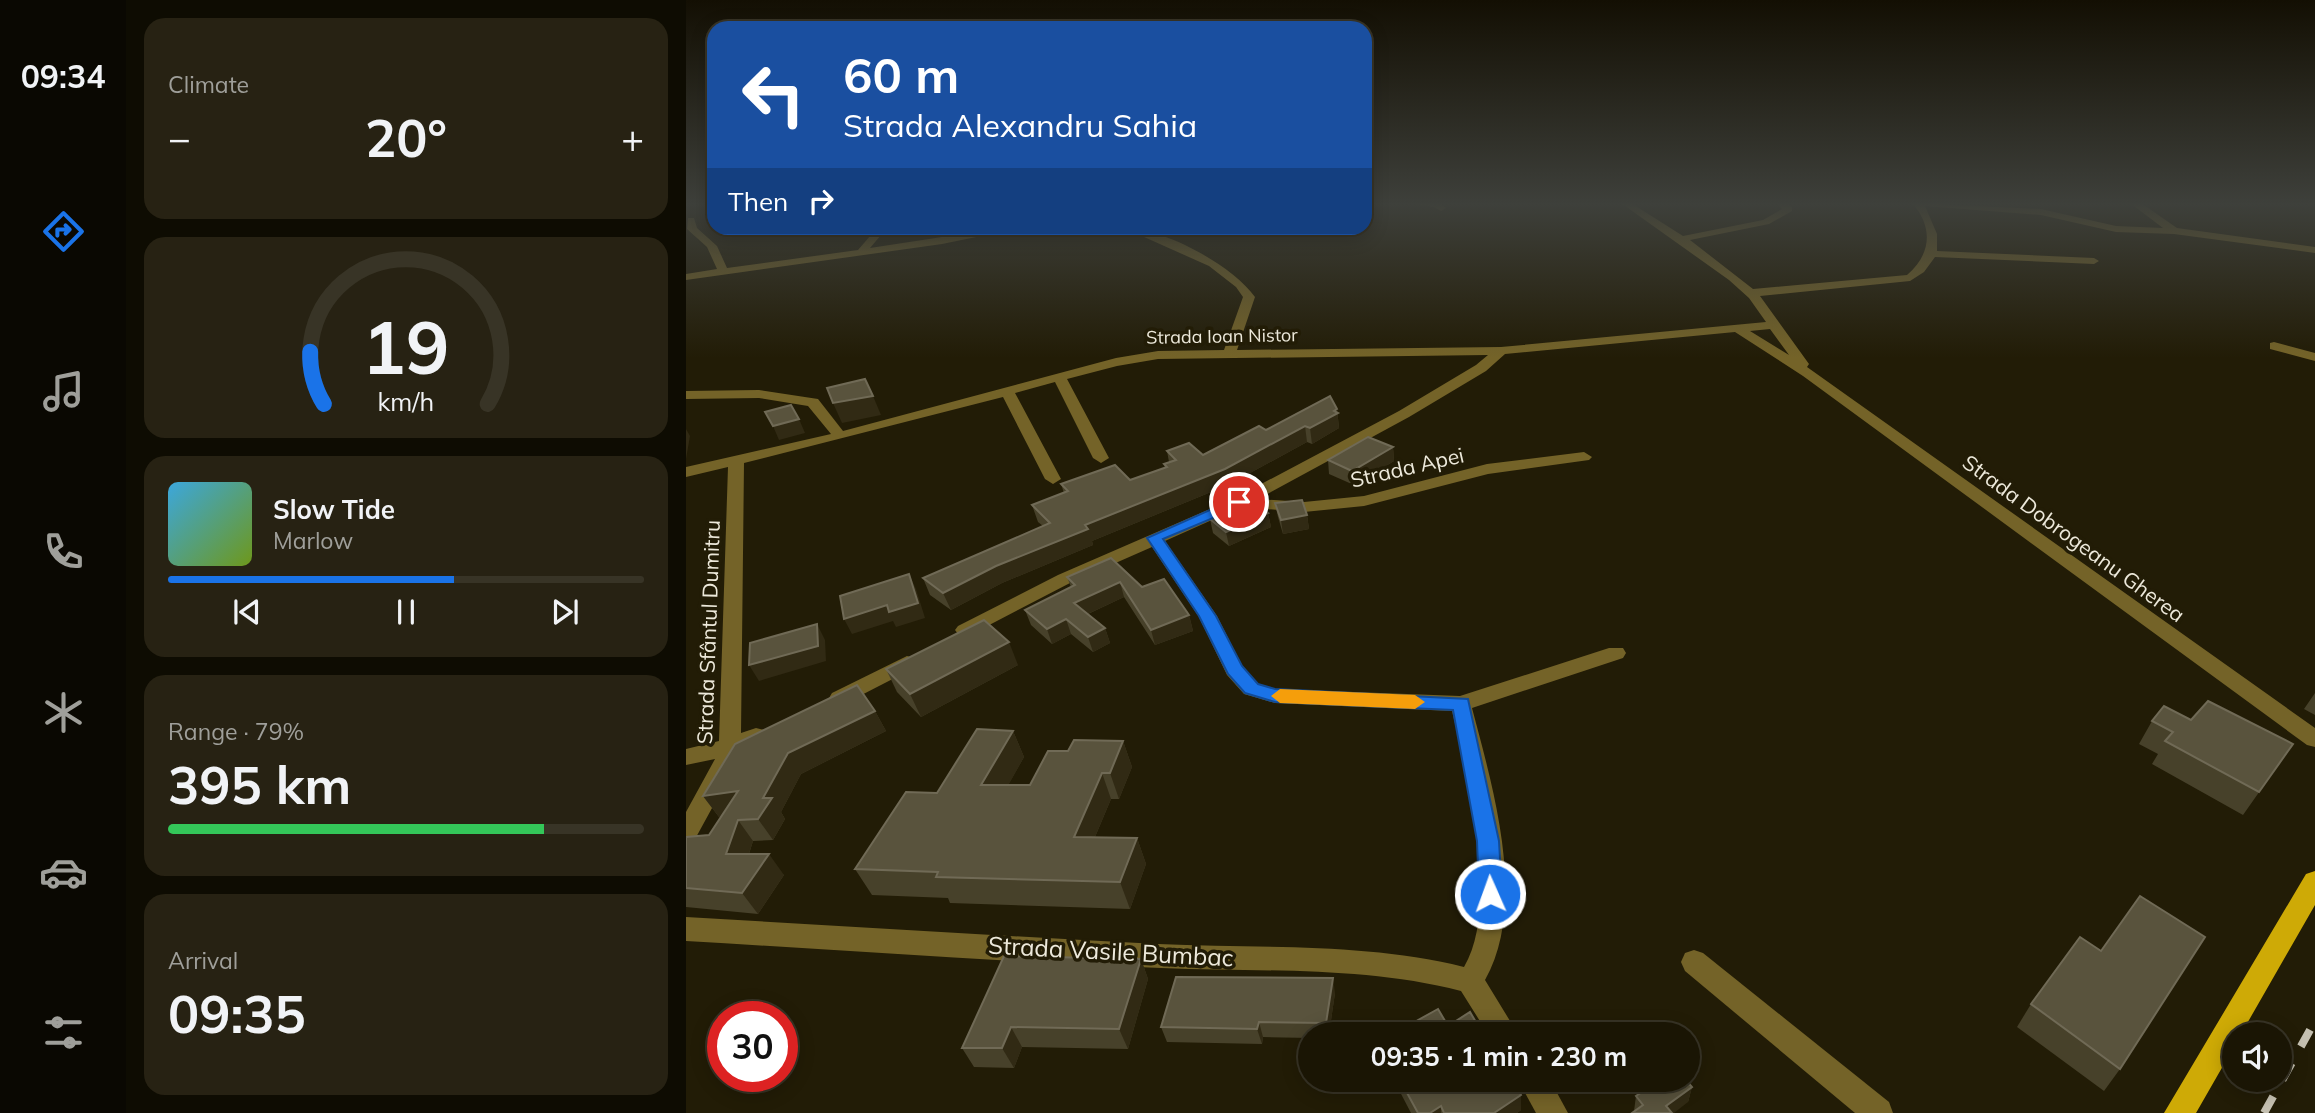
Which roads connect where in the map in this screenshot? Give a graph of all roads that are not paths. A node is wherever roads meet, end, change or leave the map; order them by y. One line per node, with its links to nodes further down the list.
1 (716, 255): 8 (street)
2 (835, 255): 8 (street)
3 (1192, 255): 15 (street)
4 (1703, 255): 10 (street, Strada Dobrogeanu Gherea)
5 (1933, 255): 10 (street)
6 (1955, 255): 7 (street)
7 (2094, 261)
8 (723, 271): 9 (street)
9 (686, 276)
10 (1752, 293): 11 (street, Strada Dobrogeanu Gherea)
11 (1773, 325): 12 (street, Strada Ioan Nistor); 17 (street, Strada Dobrogeanu Gherea)
12 (1738, 329): 14 (street, Strada Ioan Nistor); 17 (street, Strada Dobrogeanu Gherea)
13 (2274, 346): 16 (street)
14 (1501, 351): 15 (street, Strada Ioan Nistor); 27 (street)
15 (1230, 353): 18 (street, Strada Ioan Nistor)
16 (2315, 357)
17 (1808, 373): 35 (street, Strada Dobrogeanu Gherea)
18 (1059, 377): 19 (street, Strada Ioan Nistor); 23 (street)
19 (1007, 391): 21 (street, Strada Ioan Nistor); 26 (street)
20 (686, 396): 21 (street)
21 (840, 436): 24 (street, Strada Ioan Nistor)
22 (1584, 457): 27 (street, Strada Apei)
23 (1101, 458)
24 (736, 462): 25 (street, Strada Ioan Nistor); 36 (street, Strada Sfântul Dumitru)
25 (686, 472)
26 (1053, 479)
27 (1239, 502): 28 (street)
28 (1154, 538): 29 (street); 32 (street)
29 (948, 640)
30 (925, 653): 33 (street)
31 (1616, 653): 32 (street)
32 (1461, 704): 42 (street)
33 (823, 706)
34 (776, 727): 36 (street)
35 (2315, 739)
36 (730, 747): 37 (street); 38 (street, Strada Sfântul Dumitru)
37 (686, 757)
38 (686, 834)
39 (2315, 882): 47 (main road)
40 (686, 929): 42 (street, Strada Vasile Bumbac)
41 (1694, 962): 46 (street)
42 (1470, 981): 43 (street)
43 (1496, 1022)
44 (1540, 1092): 45 (street)
45 (1553, 1113)
46 (1878, 1113)
47 (2179, 1113)

